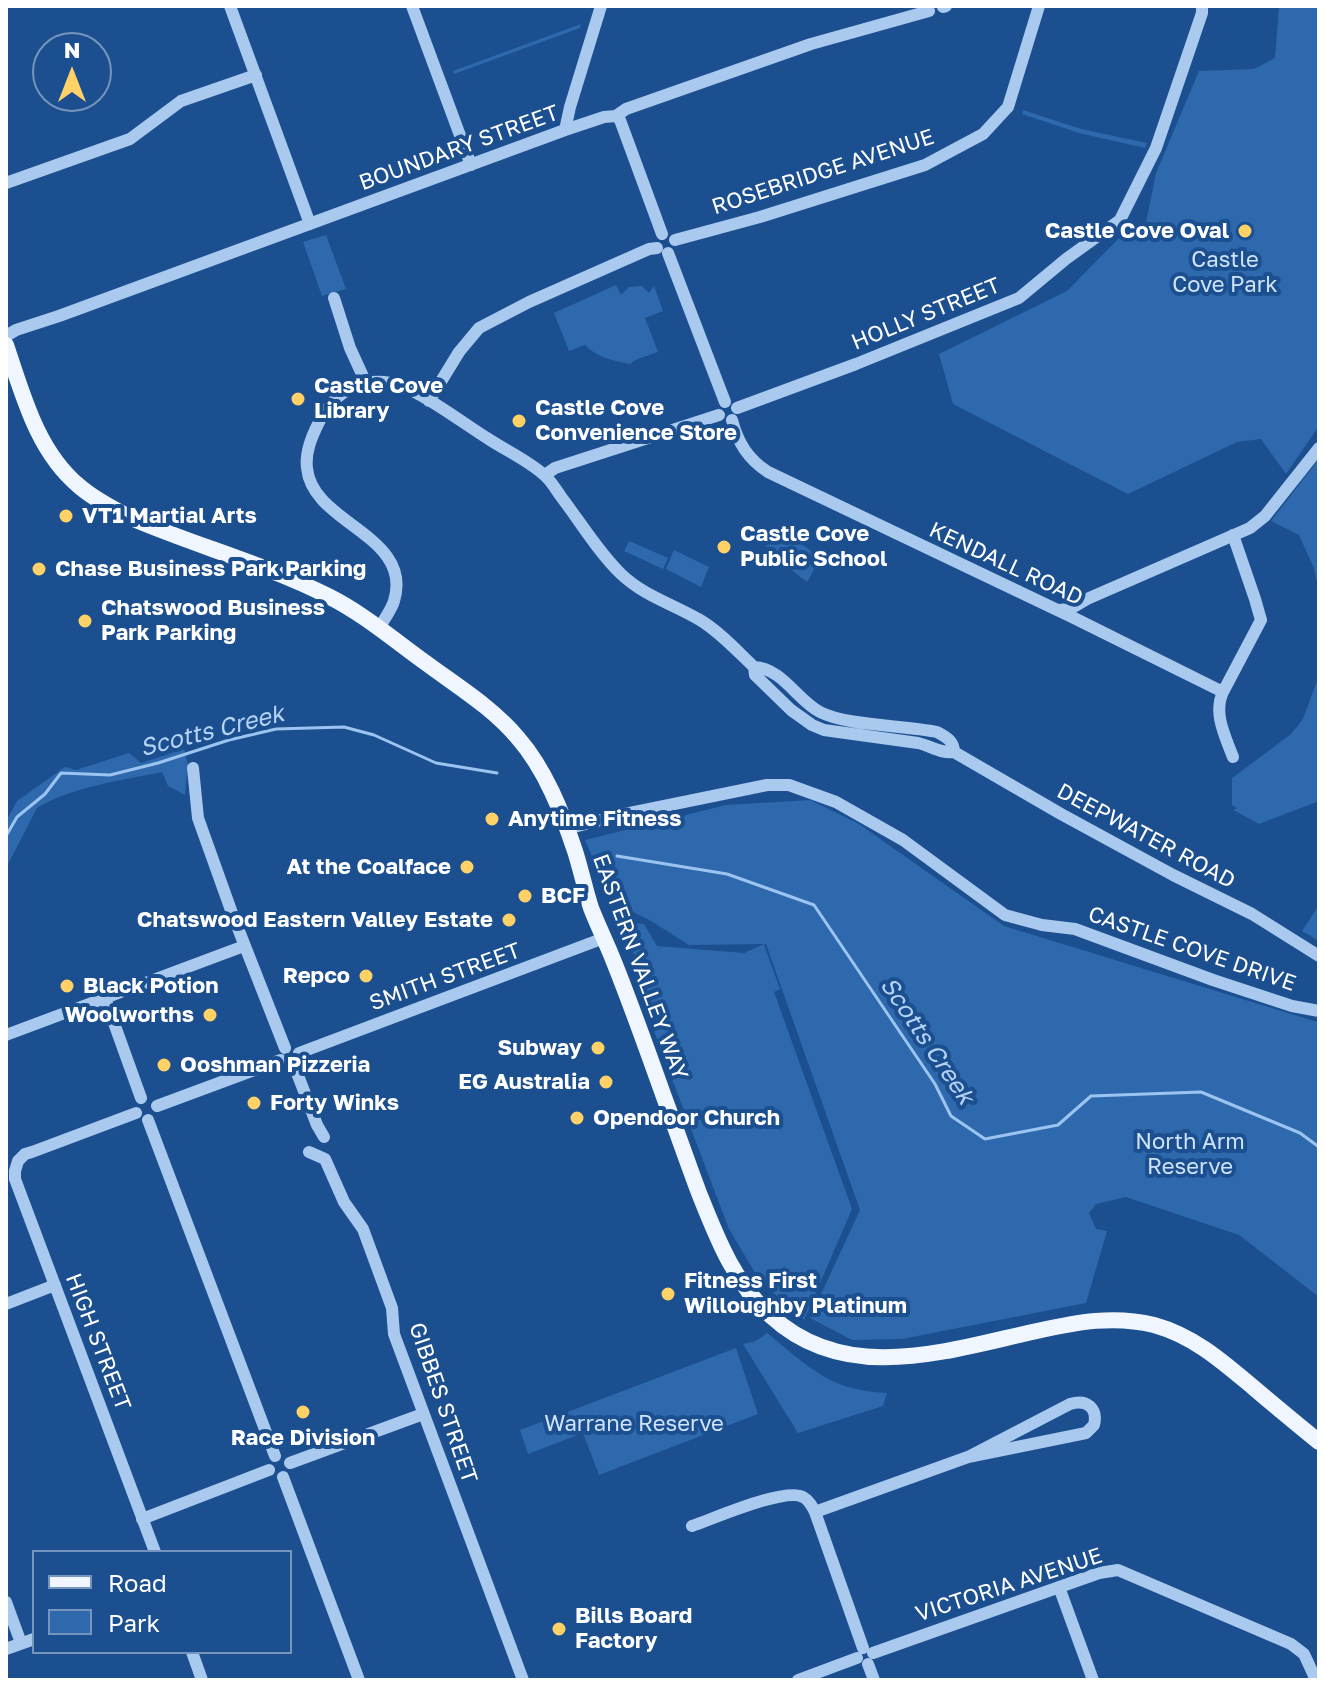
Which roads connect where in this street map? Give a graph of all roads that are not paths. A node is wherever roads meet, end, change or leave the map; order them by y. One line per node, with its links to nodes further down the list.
1 (230, 6): 7 (street)
2 (412, 6): 10 (street)
3 (601, 6): 9 (street)
4 (1039, 6): 13 (street, ROSEBRIDGE AVENUE)
5 (1202, 6): 21 (street, HOLLY STREET)
6 (929, 11): 8 (street, BOUNDARY STREET)
7 (256, 75): 11 (street); 12 (street)
8 (616, 116): 9 (street, BOUNDARY STREET); 13 (street)
9 (565, 130): 10 (street, BOUNDARY STREET)
10 (471, 165): 12 (street, BOUNDARY STREET)
11 (6, 183)
12 (310, 224): 16 (street, BOUNDARY STREET)
13 (668, 237): 14 (street)
14 (663, 250): 19 (street); 20 (street)
15 (334, 298): 18 (street)
16 (6, 336)
17 (6, 345): 27 (main road, EASTERN VALLEY WAY)
18 (366, 383): 19 (street, DEEPWATER ROAD); 27 (street)
19 (429, 401): 24 (street, DEEPWATER ROAD)
20 (725, 402): 21 (street); 22 (street)
21 (735, 414): 22 (street); 26 (street, KENDALL ROAD)
22 (719, 415): 24 (street)
23 (1319, 448): 25 (street)
24 (545, 475): 34 (street, DEEPWATER ROAD)
25 (1233, 535): 26 (street); 28 (street)
26 (1055, 609): 28 (street, KENDALL ROAD)
27 (379, 628): 31 (main road, EASTERN VALLEY WAY)
28 (1223, 692): 29 (street)
29 (1233, 757)
30 (193, 768): 33 (street)
31 (566, 829): 32 (main road, EASTERN VALLEY WAY); 36 (street, CASTLE COVE DRIVE)
32 (604, 938): 39 (street, SMITH STREET); 51 (main road, EASTERN VALLEY WAY)
33 (244, 946): 35 (street); 38 (street)
34 (1319, 956)
35 (105, 998): 37 (street); 40 (street)
36 (1319, 1011)
37 (6, 1035)
38 (283, 1054): 39 (street); 41 (street)
39 (297, 1059): 44 (street)
40 (141, 1098): 41 (street); 42 (street)
41 (157, 1106): 43 (street)
42 (136, 1113): 43 (street); 47 (street)
43 (148, 1120): 52 (street)
44 (324, 1137)
45 (7, 1152): 47 (street)
46 (309, 1152): 50 (street, GIBBES STREET)
47 (18, 1161): 48 (street, HIGH STREET)
48 (55, 1285): 49 (street); 58 (street, HIGH STREET)
49 (6, 1304)
50 (423, 1414): 54 (street); 69 (street, GIBBES STREET)
51 (1319, 1442)
52 (275, 1456): 54 (street); 55 (street)
53 (968, 1457): 53 (street); 57 (street)
54 (290, 1463): 56 (street)
55 (269, 1470): 56 (street); 58 (street)
56 (283, 1477): 68 (street)
57 (815, 1512): 59 (street); 66 (street)
58 (142, 1519): 60 (street, HIGH STREET)
59 (692, 1526)
60 (154, 1550)
61 (1059, 1587): 66 (street, VICTORIA AVENUE); 72 (street); 73 (street, VICTORIA AVENUE)
62 (6, 1602): 63 (street)
63 (28, 1641): 64 (street)
64 (6, 1649)
65 (193, 1654): 67 (street)
66 (865, 1656): 70 (street, VICTORIA AVENUE); 71 (street)
67 (202, 1680)
68 (359, 1680)
69 (523, 1680)
70 (798, 1680)
71 (874, 1680)
72 (1093, 1680)
73 (1316, 1680)

